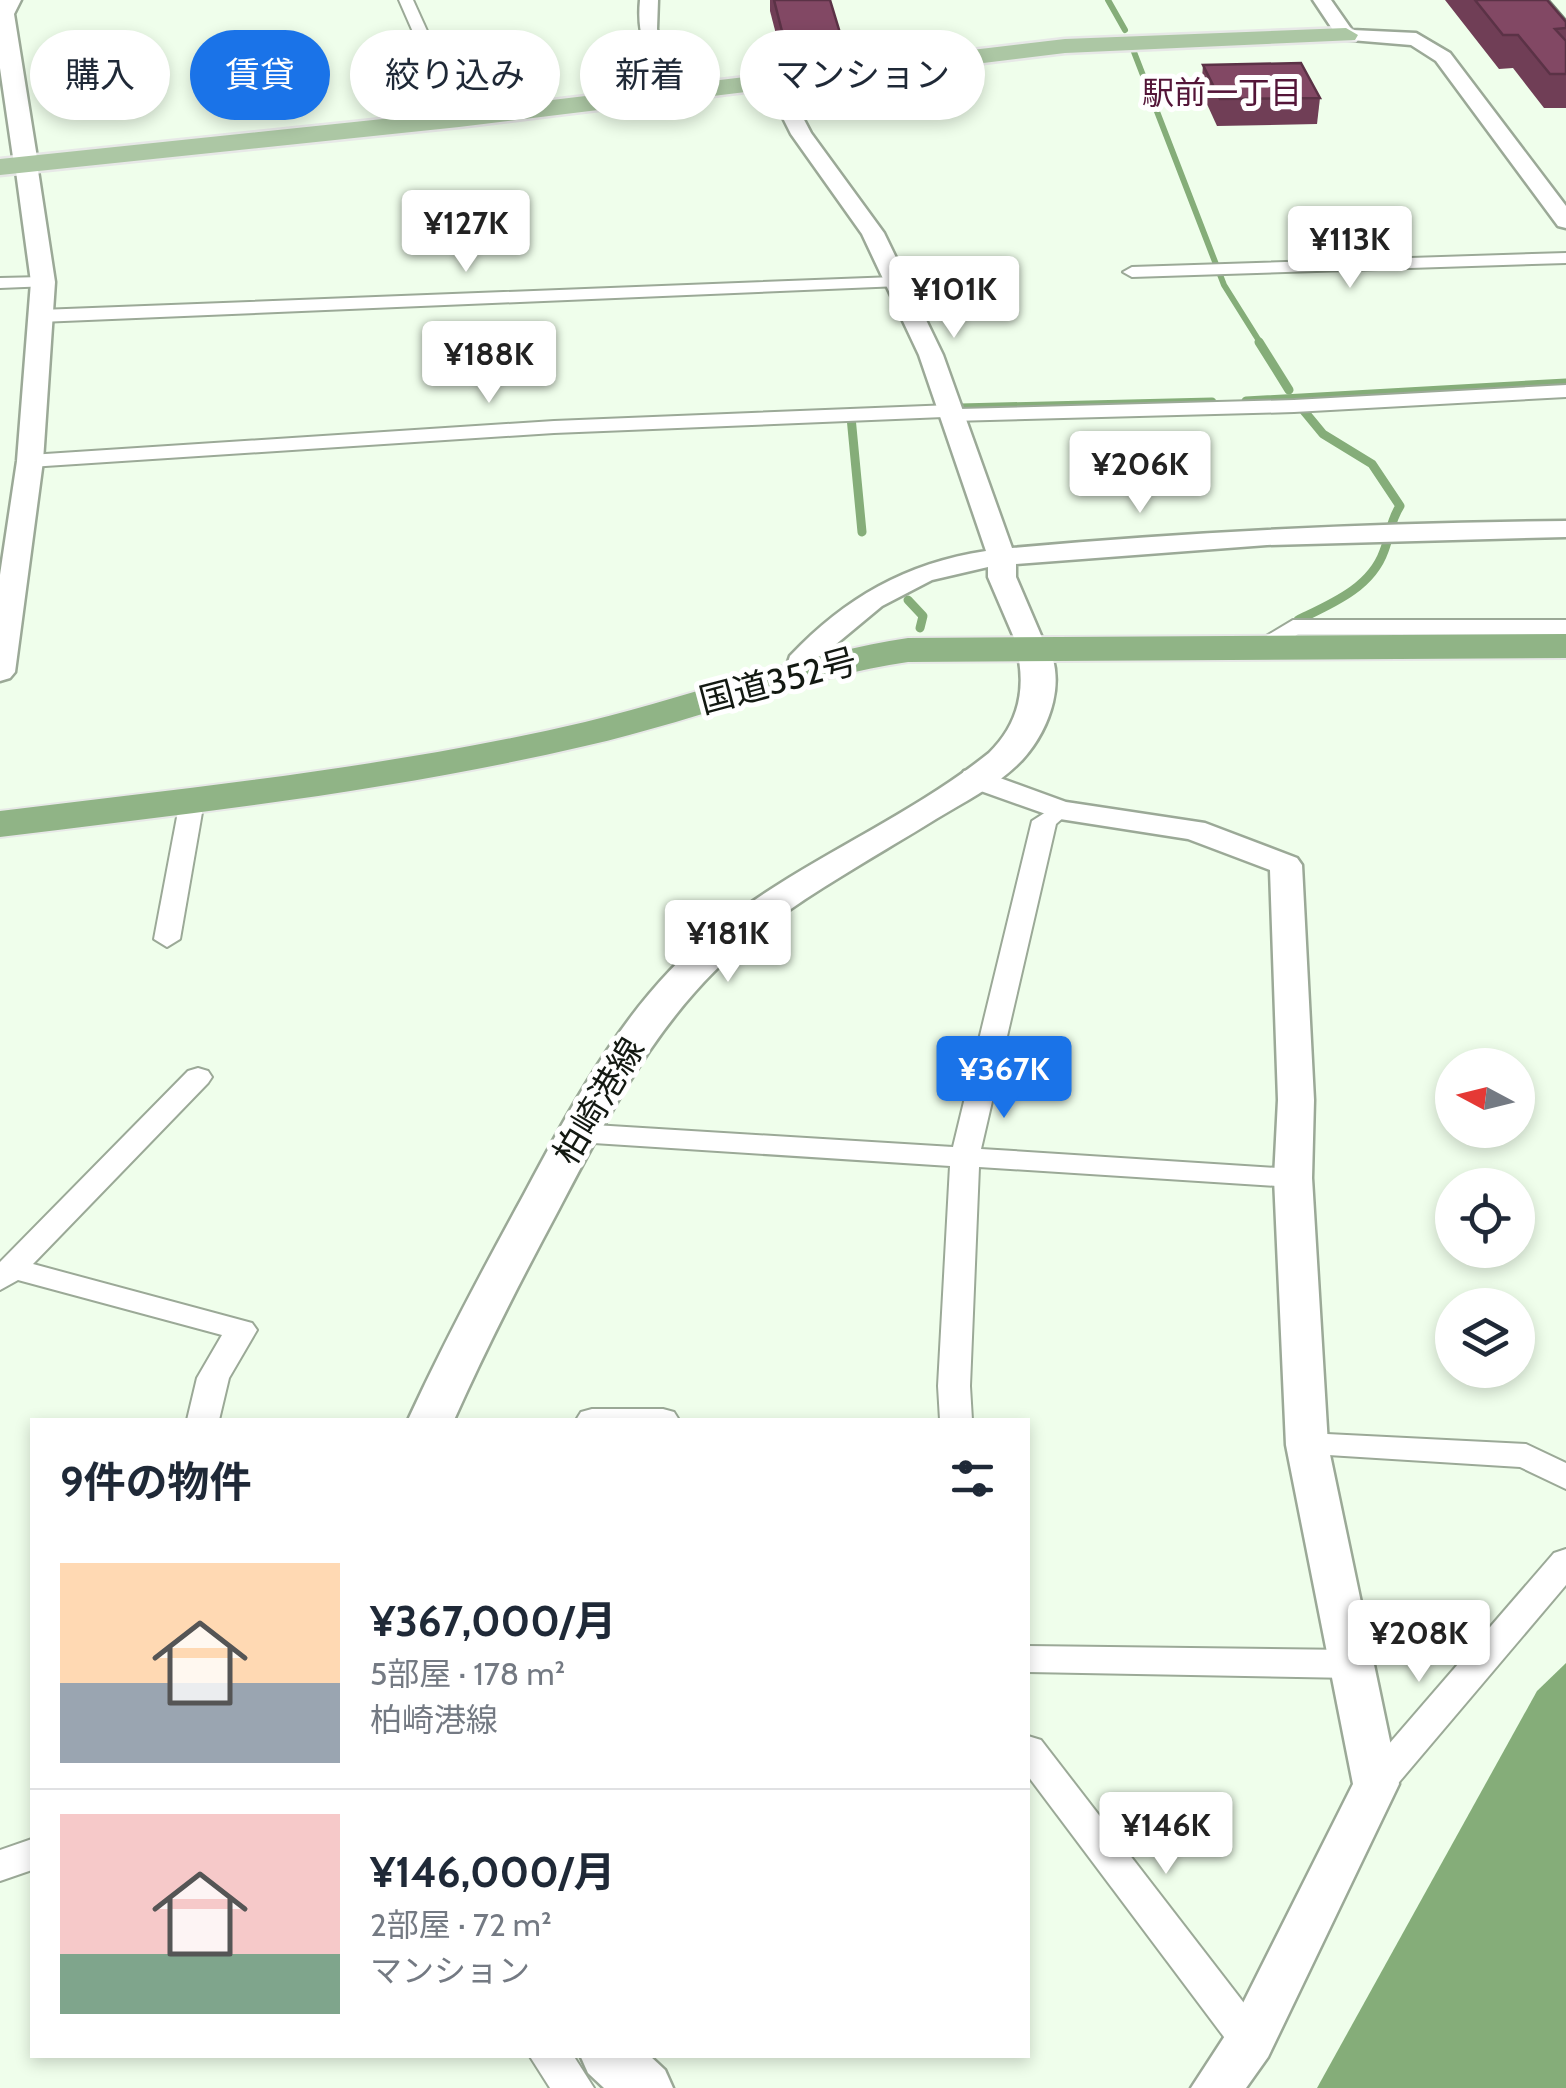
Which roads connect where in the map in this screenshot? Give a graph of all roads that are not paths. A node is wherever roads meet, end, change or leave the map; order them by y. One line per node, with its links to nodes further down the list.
1 (10, 0): 11 (main road)
2 (406, 0): 5 (street)
3 (649, 0): 6 (street)
4 (1322, 0): 7 (street)
5 (419, 30)
6 (645, 30)
7 (1346, 35): 8 (main road); 12 (street)
8 (985, 55)
9 (440, 120): 11 (main road)
10 (793, 120): 16 (street)
11 (13, 166): 15 (street)
12 (1566, 221)
13 (1566, 258): 14 (street)
14 (1132, 272)
15 (43, 282): 17 (street); 18 (street)
16 (894, 282): 18 (street); 20 (street)
17 (0, 283)
18 (40, 316): 21 (street)
19 (1566, 391): 20 (street)
20 (951, 413): 21 (street); 23 (street)
21 (30, 461): 29 (street)
22 (1566, 529): 23 (street)
23 (1002, 558): 27 (street); 28 (street)
24 (1566, 627): 25 (street)
25 (1266, 646): 26 (highway, 国道352号); 27 (highway, 国道352号)
26 (1566, 646)
27 (1032, 647): 28 (highway, 国道352号); 30 (main road, 柏崎港線)
28 (800, 670): 31 (highway, 国道352号)
29 (0, 672)
30 (975, 778): 32 (street); 36 (main road, 柏崎港線)
31 (192, 800): 33 (highway, 国道352号); 34 (street)
32 (1060, 810): 37 (street); 38 (street)
33 (0, 824)
34 (166, 939)
35 (198, 1077): 39 (street)
36 (578, 1132): 37 (street); 41 (main road, 柏崎港線)
37 (965, 1158): 38 (street); 42 (street)
38 (1293, 1178): 43 (street)
39 (6, 1274): 40 (street)
40 (203, 1418)
41 (432, 1418)
42 (956, 1418)
43 (1307, 1445): 44 (street); 47 (street)
44 (1566, 1477)
45 (1566, 1562): 49 (street)
46 (1030, 1658): 47 (street)
47 (1352, 1664): 49 (street)
48 (1030, 1753): 52 (street)
49 (1376, 1784): 52 (street)
50 (30, 1855): 51 (street)
51 (0, 1866)
52 (1250, 2041): 57 (street)
53 (551, 2058): 55 (street)
54 (612, 2058): 56 (main road)
55 (574, 2088)
56 (644, 2088)
57 (1217, 2088)

